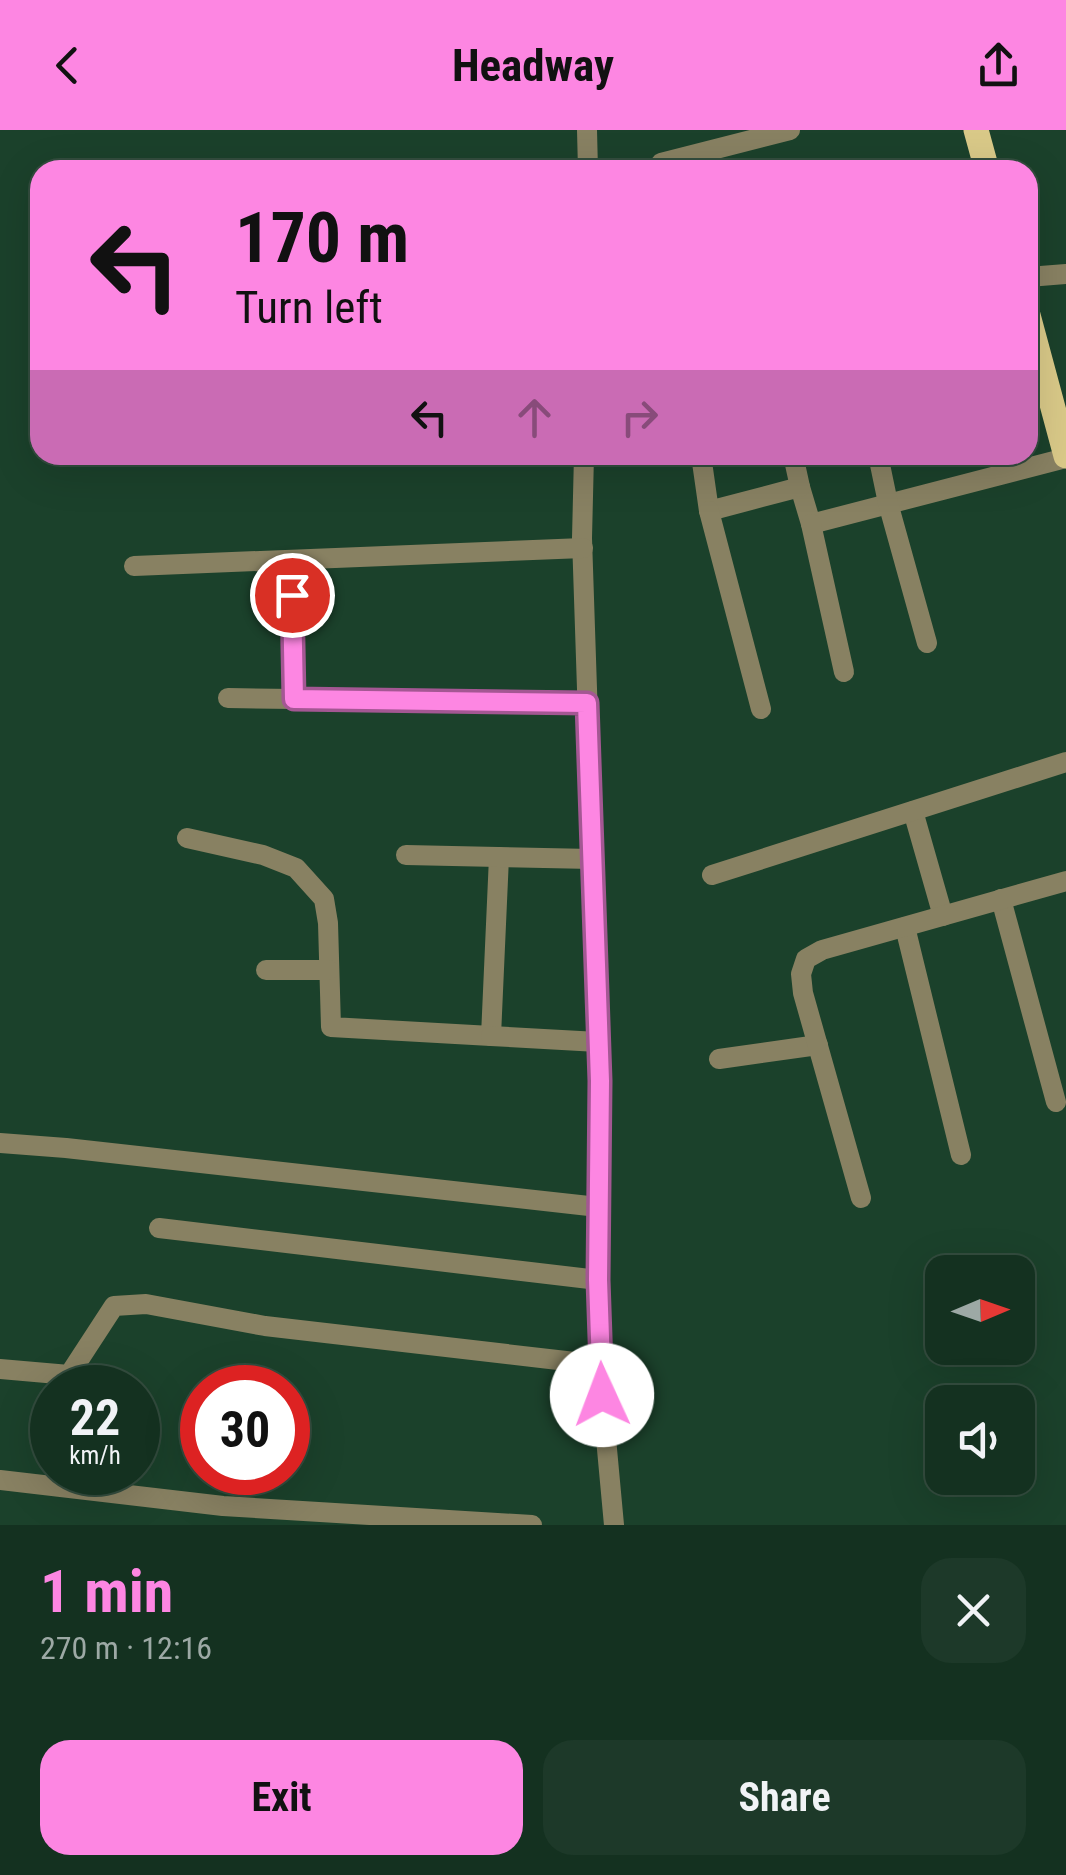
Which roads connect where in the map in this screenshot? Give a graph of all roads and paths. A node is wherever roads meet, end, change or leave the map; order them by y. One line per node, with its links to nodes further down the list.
1 (587, 130): 4 (street)
2 (790, 130): 5 (street)
3 (976, 130): 6 (main road)
4 (588, 160)
5 (673, 160)
6 (984, 160)
7 (1066, 274): 8 (street)
8 (1038, 276)
9 (1038, 352): 10 (main road)
10 (1066, 457): 11 (street)
11 (1038, 464)
12 (584, 465): 21 (street)
13 (702, 465): 19 (street)
14 (795, 465): 17 (street)
15 (880, 465): 18 (street)
16 (1035, 465): 18 (street)
17 (800, 487): 19 (street); 20 (street)
18 (888, 503): 20 (street); 24 (street)
19 (709, 511): 29 (street)
20 (811, 524): 25 (street)
21 (582, 548): 22 (street); 28 (street)
22 (291, 560): 23 (street); 27 (street)
23 (134, 566)
24 (927, 643)
25 (844, 672)
26 (228, 698): 27 (street)
27 (294, 699): 28 (street)
28 (587, 703): 35 (street)
29 (761, 709)
30 (1066, 762): 31 (street)
31 (913, 811): 36 (street); 39 (street)
32 (187, 838): 42 (street)
33 (406, 855): 34 (street)
34 (499, 857): 35 (street); 43 (street)
35 (592, 859): 44 (street)
36 (712, 875)
37 (1066, 881): 38 (street)
38 (1001, 899): 39 (street); 47 (street)
39 (943, 916): 40 (street)
40 (905, 927): 45 (street); 49 (street)
41 (266, 970): 42 (street)
42 (329, 970): 43 (street)
43 (491, 1036): 44 (street)
44 (598, 1042): 51 (street)
45 (818, 1045): 46 (street); 50 (street)
46 (719, 1059)
47 (1056, 1102)
48 (0, 1143): 51 (street)
49 (961, 1155)
50 (861, 1198)
51 (598, 1207): 53 (street)
52 (160, 1228): 53 (street)
53 (598, 1280): 54 (street)
54 (601, 1365): 55 (street); 58 (street)
55 (0, 1369)
56 (0, 1480): 57 (street)
57 (532, 1525)
58 (614, 1525)

